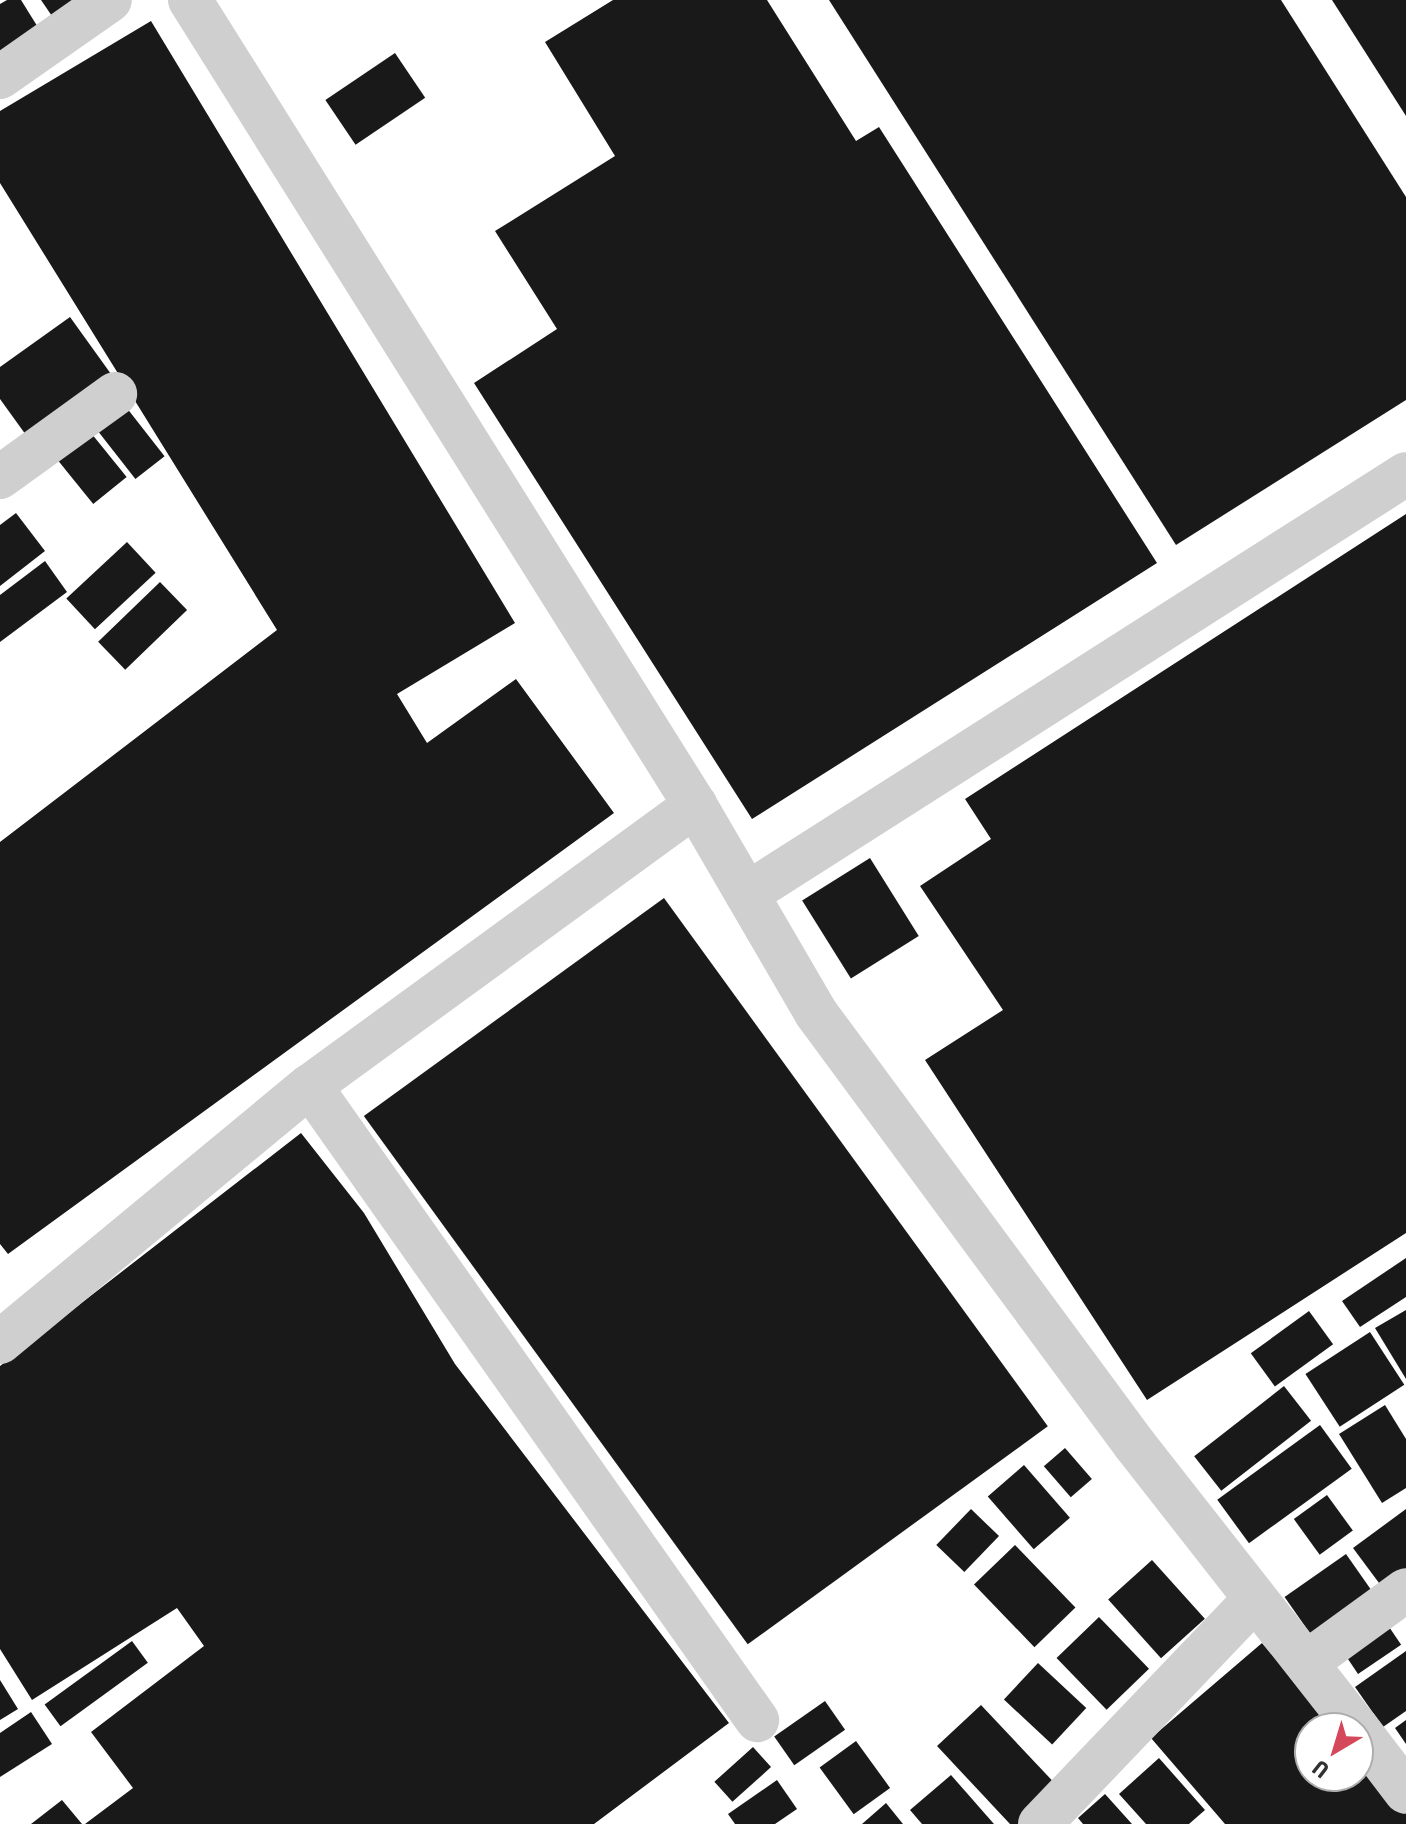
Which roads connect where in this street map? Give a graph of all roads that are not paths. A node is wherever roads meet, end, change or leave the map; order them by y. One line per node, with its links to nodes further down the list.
1 (110, 0): 3 (street)
2 (190, 0): 7 (street)
3 (0, 77)
4 (115, 394): 6 (street)
5 (1406, 474): 8 (street)
6 (0, 477)
7 (695, 805): 8 (street); 9 (street)
8 (747, 894): 12 (street)
9 (310, 1086): 10 (street); 15 (street)
10 (0, 1342)
11 (1406, 1590): 13 (street)
12 (1254, 1600): 13 (street); 18 (street)
13 (1307, 1662): 14 (street)
14 (1346, 1712)
15 (757, 1720)
16 (1374, 1749): 17 (street)
17 (1406, 1792)
18 (1040, 1824)

